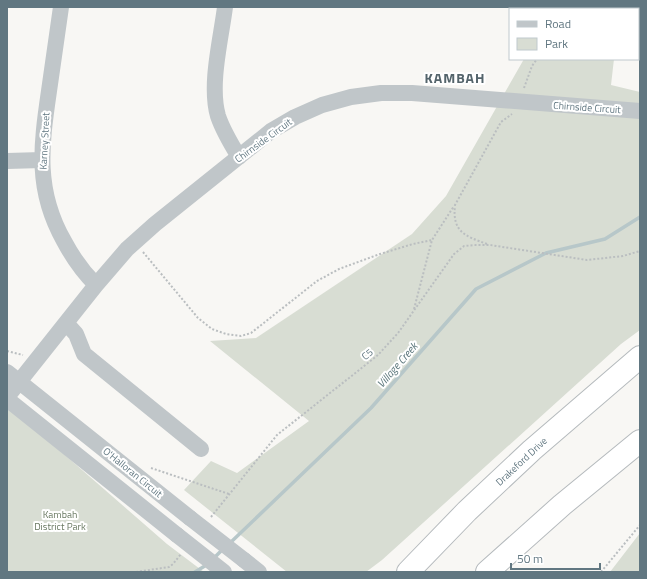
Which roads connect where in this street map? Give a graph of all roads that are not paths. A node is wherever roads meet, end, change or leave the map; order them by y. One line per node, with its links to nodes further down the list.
1 (60, 7): 5 (street, Karney Street)
2 (225, 7): 4 (street)
3 (640, 111): 4 (street, Chirnside Circuit)
4 (239, 157): 7 (street, Chirnside Circuit)
5 (42, 160): 6 (street); 7 (street, Karney Street)
6 (7, 161)
7 (96, 285): 8 (street, Chirnside Circuit)
8 (66, 323): 10 (street, Chirnside Circuit); 13 (street)
9 (640, 357): 16 (highway, Drakeford Drive)
10 (13, 377): 11 (street, Chirnside Circuit); 15 (street, O'Halloran Circuit, bridge)
11 (7, 398): 14 (street, bridge)
12 (640, 441): 17 (highway)
13 (201, 449)
14 (224, 572)
15 (260, 572)
16 (408, 572)
17 (487, 572)

